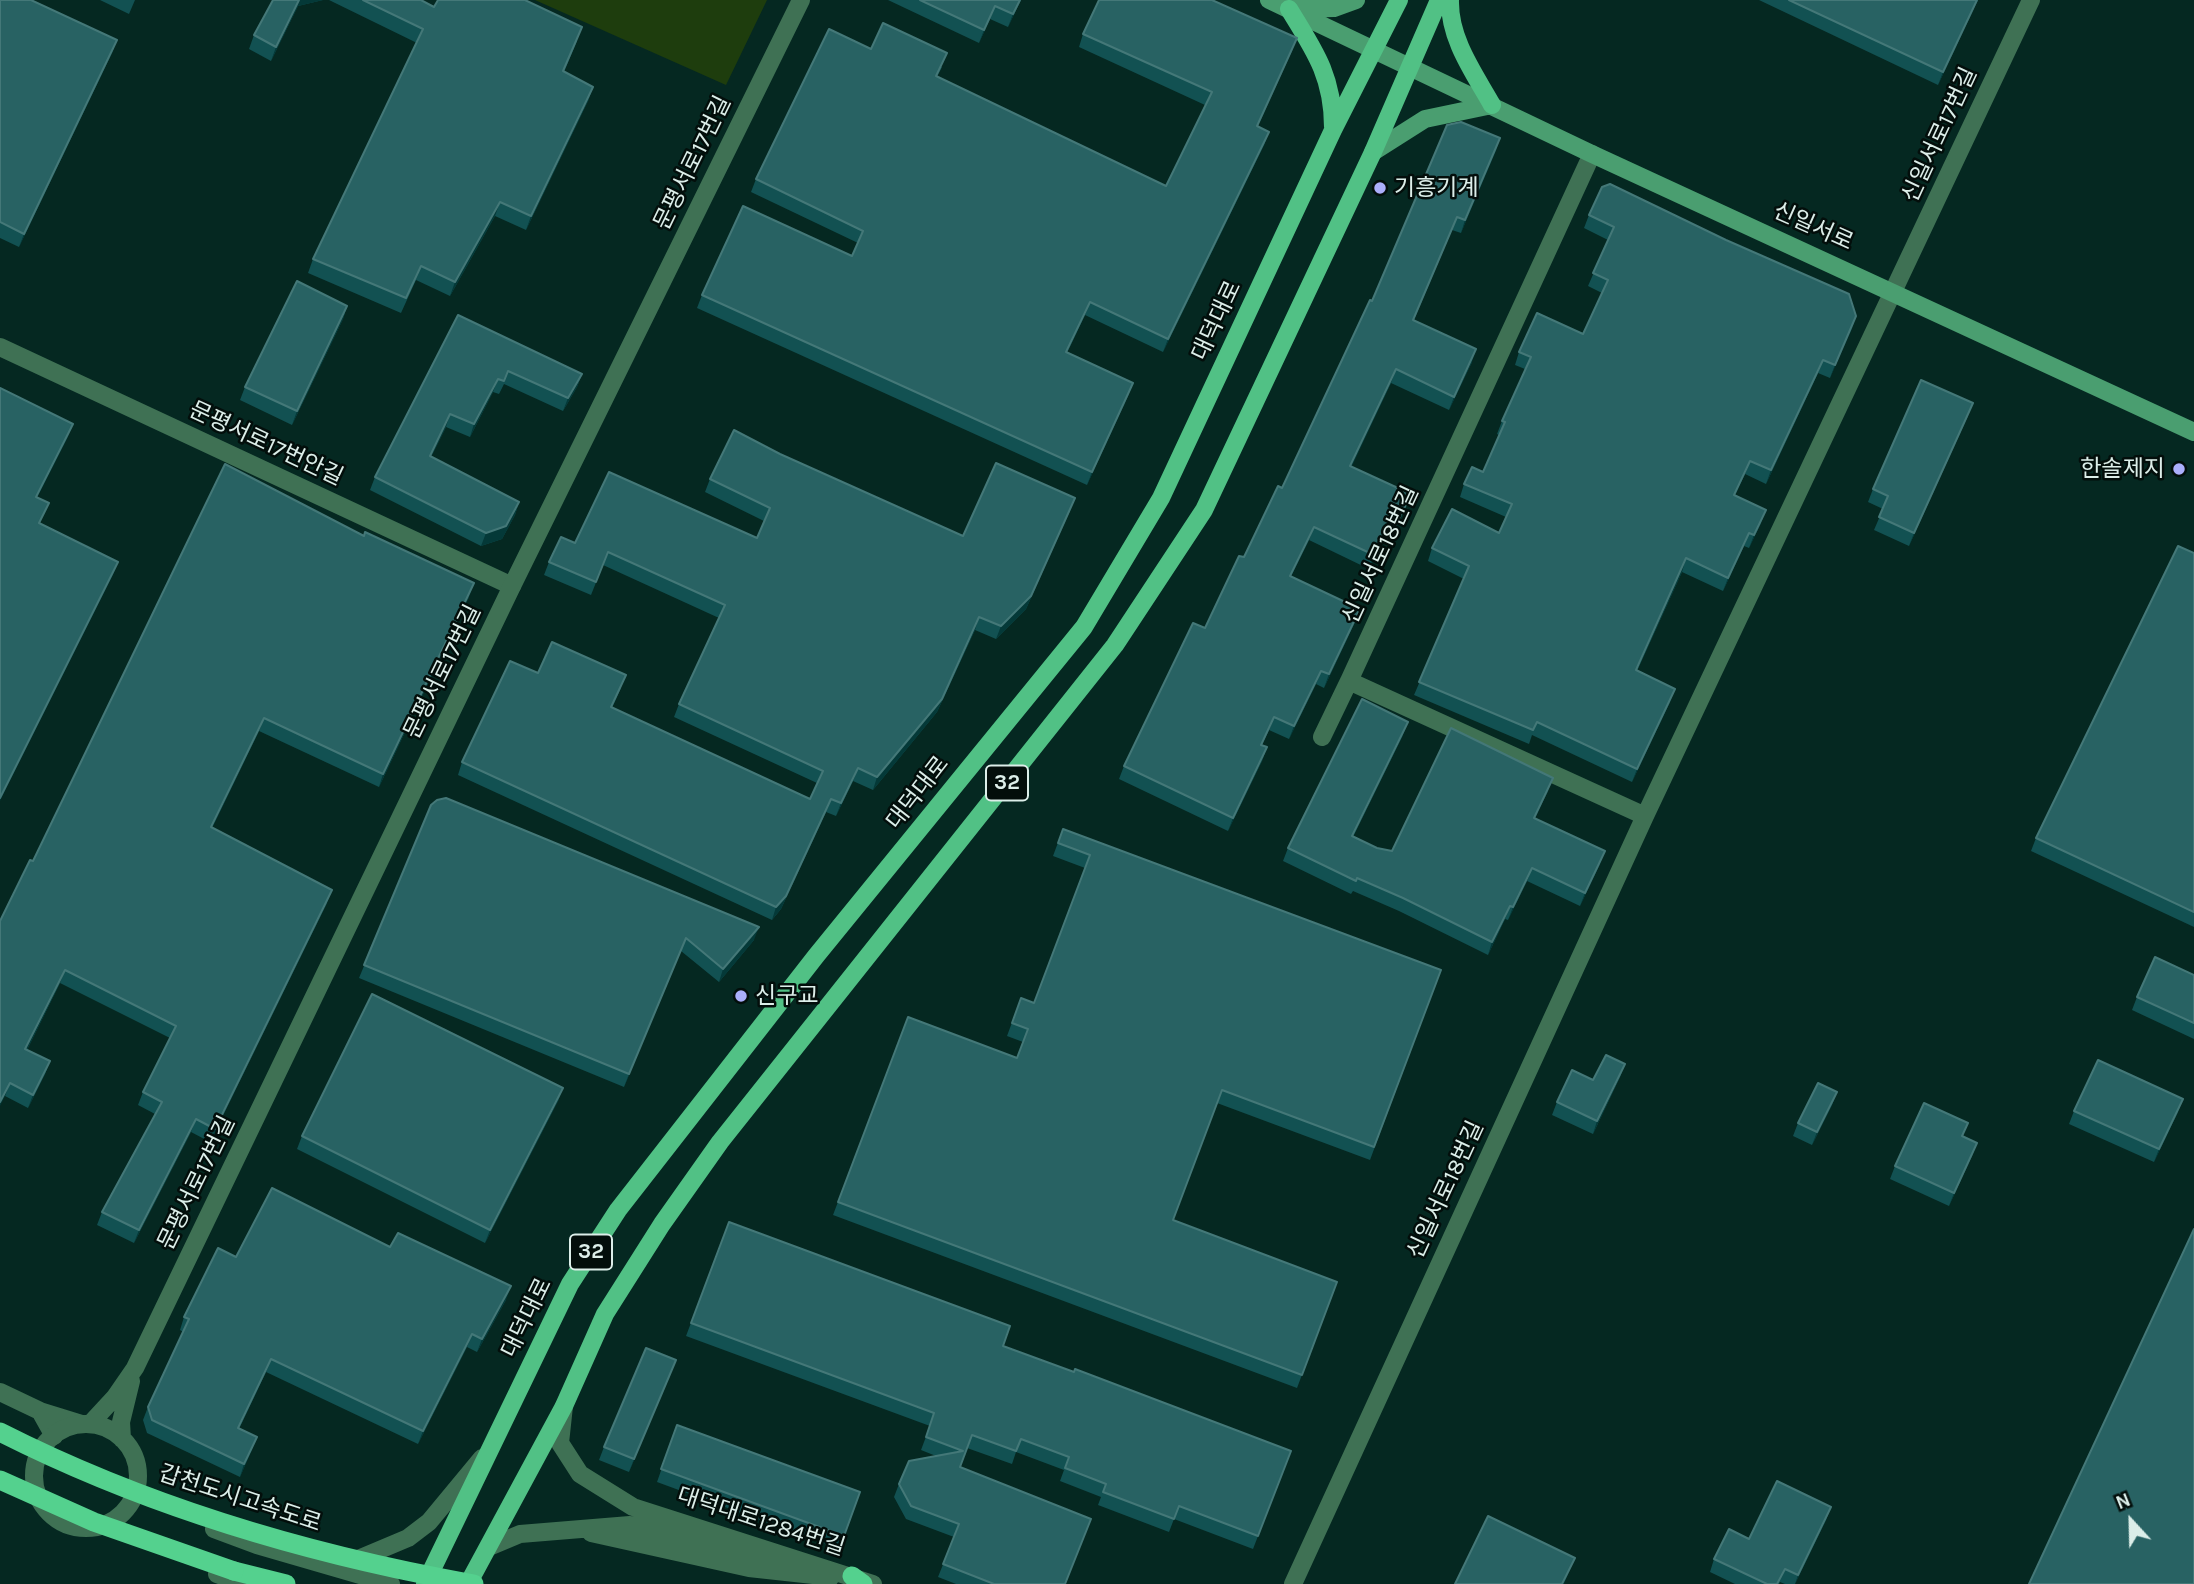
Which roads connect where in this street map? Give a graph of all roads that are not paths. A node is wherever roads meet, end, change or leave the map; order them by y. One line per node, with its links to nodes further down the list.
1 (801, 0): 18 (street, 문평서로17번길)
2 (1269, 0): 8 (main road, 신일서로)
3 (1356, 0): 8 (main road)
4 (1399, 0): 9 (main road, 대덕대로 / 32)
5 (1439, 0): 10 (main road, 32)
6 (1450, 0): 11 (main road)
7 (2031, 0): 15 (street, 신일서로17번길)
8 (1289, 9): 9 (main road, 신일서로); 12 (main road)
9 (1374, 50): 10 (main road, 신일서로); 12 (main road, 대덕대로 / 32)
10 (1411, 68): 11 (main road, 신일서로); 13 (main road, 32)
11 (1492, 105): 13 (main road); 14 (main road, 신일서로)
12 (1333, 131): 31 (main road, 대덕대로 / 32)
13 (1373, 152): 24 (main road, 32)
14 (1592, 154): 15 (main road, 신일서로); 19 (street, 신일서로18번길)
15 (1894, 291): 17 (main road, 신일서로); 21 (street, 신일서로18번길)
16 (0, 347): 18 (street, 문평서로17번안길)
17 (2194, 432)
18 (512, 586): 22 (street, 문평서로17번길)
19 (1349, 681): 20 (street, 신일서로18번길); 21 (street)
20 (1322, 737)
21 (1645, 816): 46 (street, 신일서로18번길)
22 (135, 1368): 26 (street); 29 (street)
23 (0, 1392): 25 (street)
24 (564, 1406): 36 (main road, 32); 38 (street, 대덕대로1284번길)
25 (40, 1411): 26 (street); 30 (street)
26 (86, 1424): 29 (street); 30 (street)
27 (0, 1425): 30 (street)
28 (0, 1432): 44 (highway, 갑천도시고속도로, bridge)
29 (122, 1439): 32 (street)
30 (50, 1440): 34 (street)
31 (492, 1448): 37 (street); 42 (main road, 대덕대로 / 32)
32 (138, 1475): 35 (street); 37 (street)
33 (0, 1478): 34 (street); 40 (highway, bridge)
34 (45, 1508): 35 (street)
35 (92, 1528): 39 (street)
36 (489, 1547): 38 (street); 43 (main road, 32)
37 (337, 1569): 41 (street)
38 (858, 1580): 45 (street, 대덕대로1284번길)
39 (243, 1584)
40 (286, 1584)
41 (391, 1584)
42 (425, 1584)
43 (468, 1584)
44 (474, 1584)
45 (873, 1584)
46 (1293, 1584)

